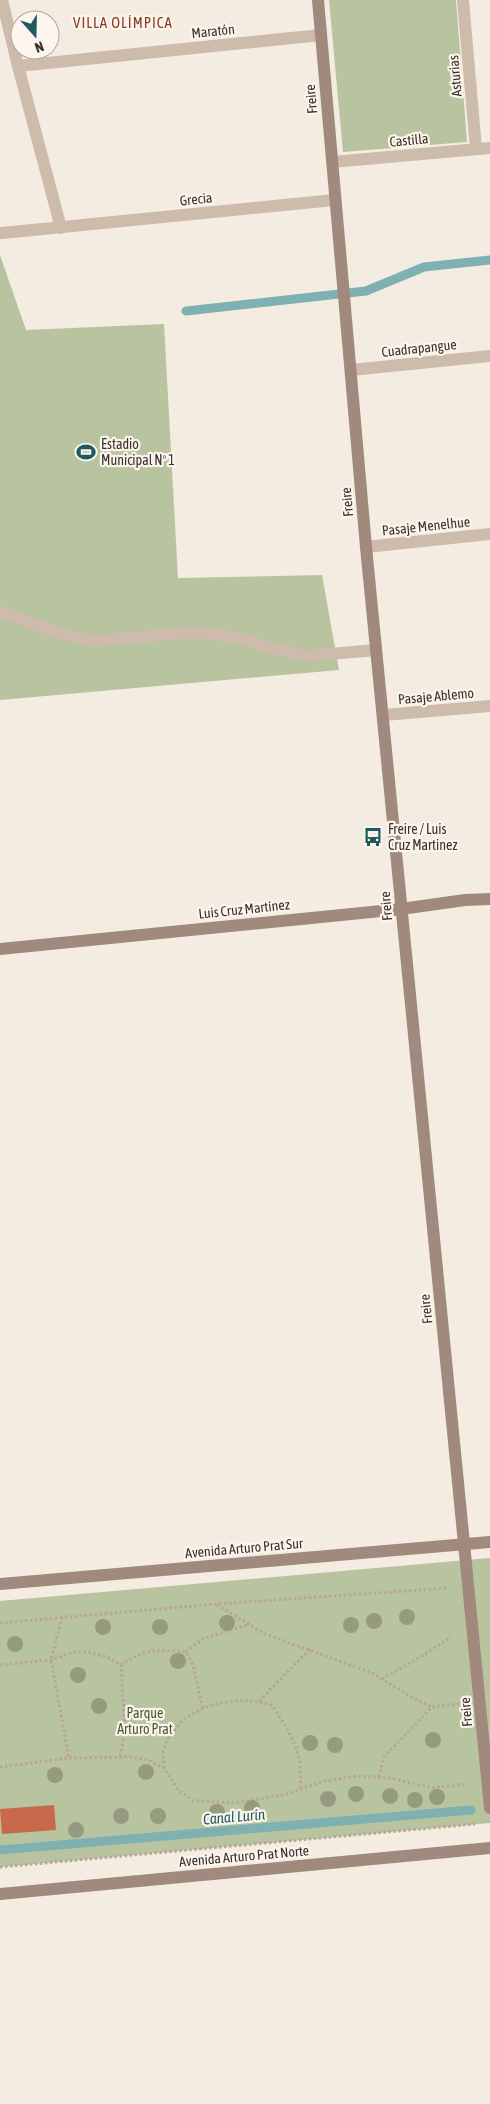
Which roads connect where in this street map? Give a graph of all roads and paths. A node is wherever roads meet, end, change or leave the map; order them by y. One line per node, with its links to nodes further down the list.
1 (2, 0): 5 (street)
2 (318, 0): 4 (street, Freire)
3 (463, 0): 7 (street, Asturias)
4 (321, 35): 5 (street, Maratón); 8 (street, Freire)
5 (18, 66): 10 (street)
6 (490, 148): 7 (street, Castilla)
7 (476, 149): 8 (street, Castilla)
8 (332, 162): 9 (street, Freire)
9 (334, 200): 10 (street, Grecia); 13 (street, Freire)
10 (62, 228): 11 (street, Grecia)
11 (2, 233)
12 (490, 356): 13 (street, Cuadrapangue)
13 (351, 370): 15 (street, Freire)
14 (490, 534): 15 (street, Pasaje Menelhue)
15 (366, 547): 17 (street, Freire)
16 (0, 611): 17 (street)
17 (376, 650): 19 (street, Freire)
18 (490, 706): 19 (street, Pasaje Ablemo)
19 (384, 715): 21 (street, Freire)
20 (490, 899): 21 (street, Luis Cruz Martínez)
21 (401, 908): 22 (street, Luis Cruz Martínez); 24 (street, Freire)
22 (0, 949)
23 (490, 1542): 24 (street, Avenida Arturo Prat Sur)
24 (465, 1544): 25 (street, Avenida Arturo Prat Sur); 49 (street, Freire)
25 (0, 1584)
26 (449, 1588): 27 (path)
27 (216, 1604): 28 (path); 30 (path)
28 (62, 1617): 29 (path); 34 (path)
29 (0, 1623)
30 (247, 1625): 32 (path); 33 (path)
31 (454, 1635): 37 (path)
32 (310, 1649): 37 (path); 38 (path)
33 (186, 1652): 36 (path); 41 (path)
34 (51, 1660): 35 (path); 36 (path); 43 (path)
35 (0, 1665)
36 (122, 1665): 42 (path)
37 (382, 1679): 40 (path)
38 (259, 1701): 41 (path); 48 (path)
39 (460, 1704): 40 (path)
40 (432, 1707): 46 (path)
41 (203, 1710): 45 (path)
42 (120, 1756): 43 (path); 45 (path)
43 (69, 1758): 44 (path)
44 (0, 1767)
45 (164, 1768): 48 (path)
46 (380, 1778): 47 (path); 48 (path)
47 (469, 1784)
48 (300, 1790)
49 (490, 1808)
50 (482, 1824): 52 (path)
51 (490, 1848): 53 (street, Avenida Arturo Prat Norte)
52 (0, 1866)
53 (0, 1894)

